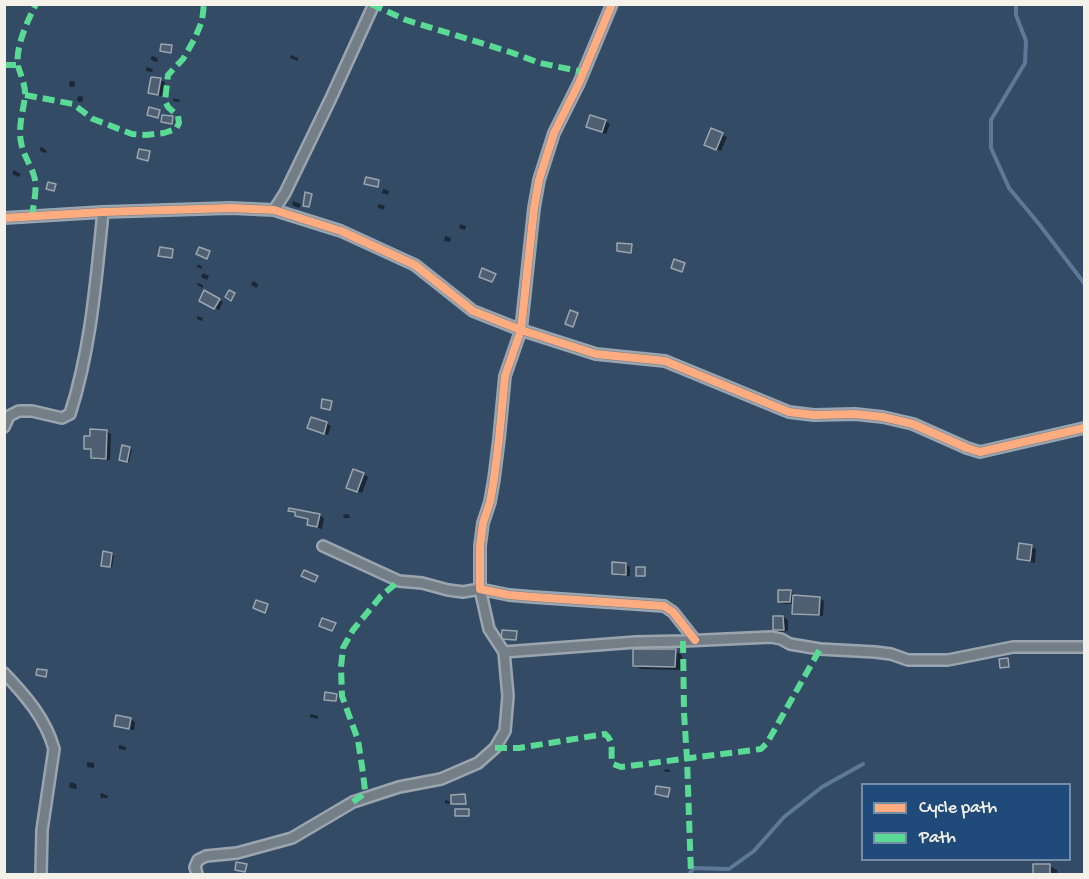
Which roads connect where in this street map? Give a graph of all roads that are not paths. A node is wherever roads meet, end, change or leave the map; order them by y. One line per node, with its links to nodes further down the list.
1 (374, 4): 3 (street)
2 (612, 4): 6 (street)
3 (274, 210): 4 (street); 6 (street)
4 (103, 212): 5 (street); 7 (street)
5 (4, 218)
6 (521, 330): 8 (street); 10 (street)
7 (4, 427)
8 (1084, 428)
9 (323, 546): 10 (street)
10 (480, 589): 11 (street); 13 (street)
11 (695, 640): 12 (street); 13 (street)
12 (1084, 647)
13 (504, 651): 16 (street)
14 (4, 673): 15 (street)
15 (41, 874)
16 (196, 874)

